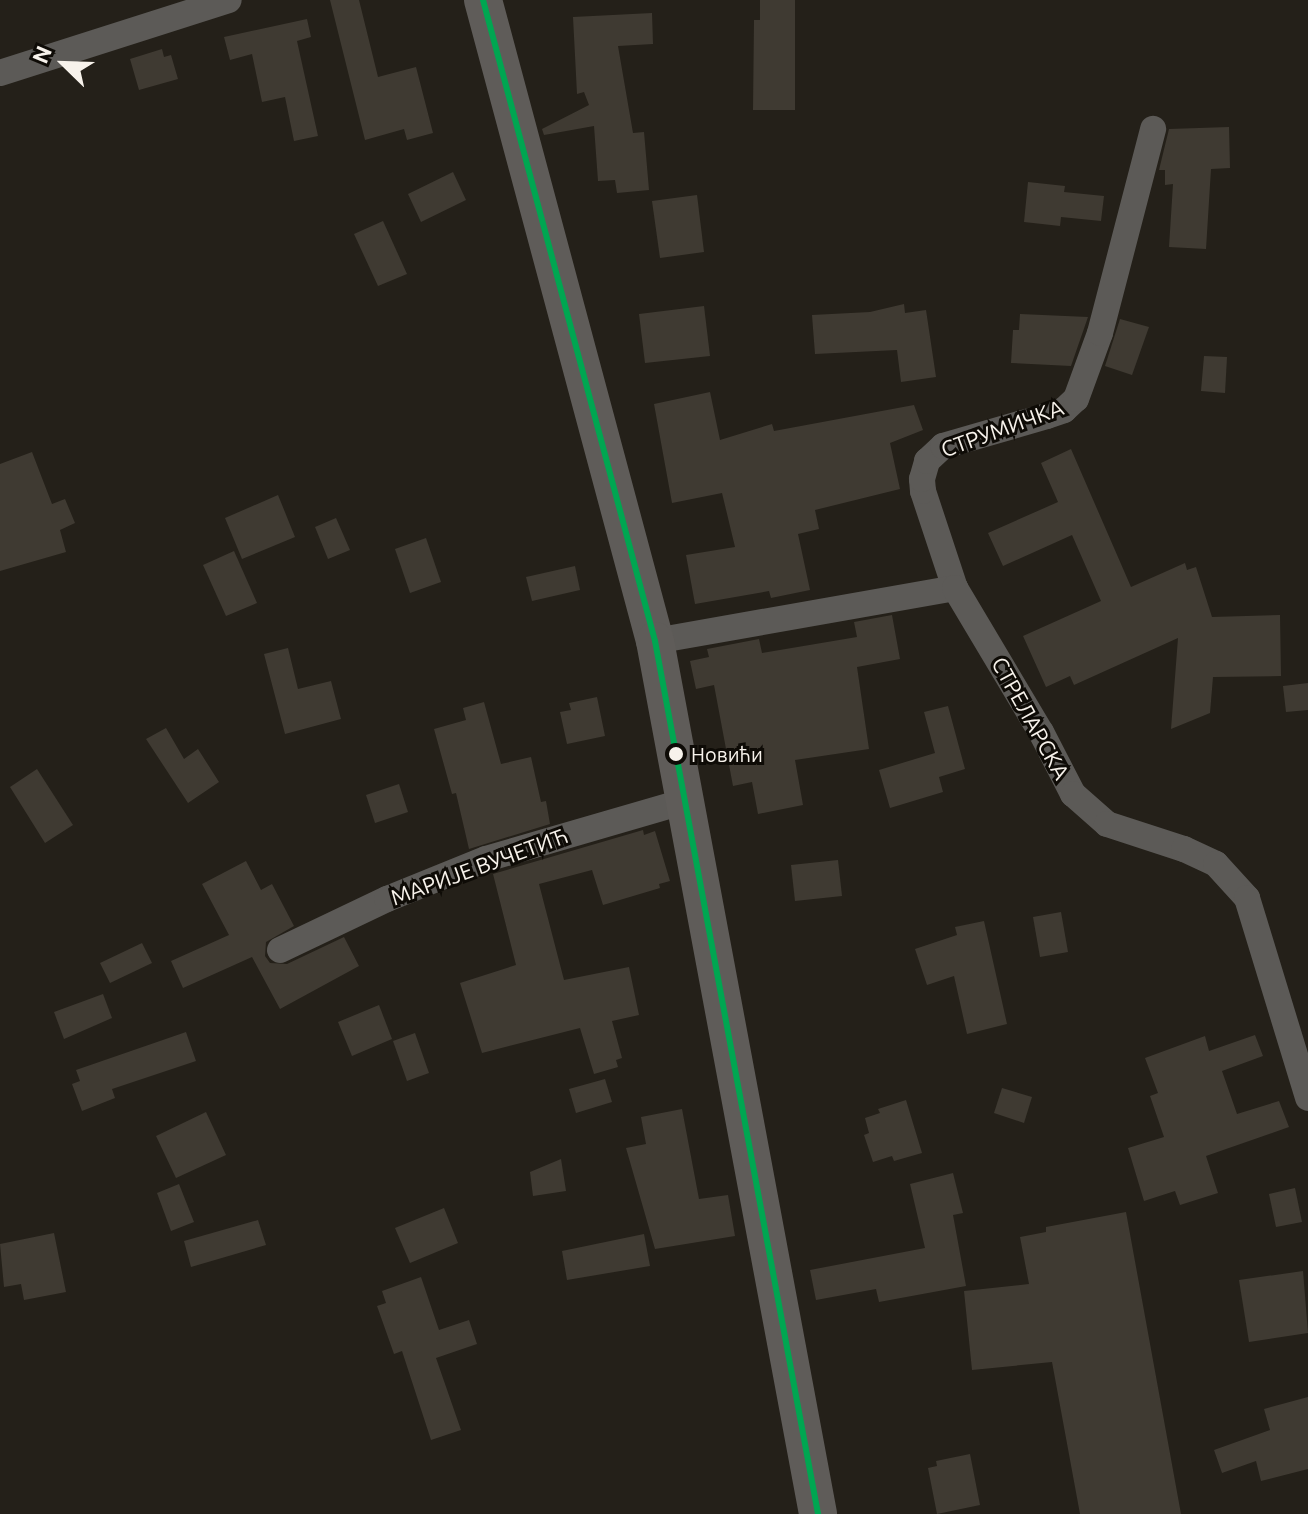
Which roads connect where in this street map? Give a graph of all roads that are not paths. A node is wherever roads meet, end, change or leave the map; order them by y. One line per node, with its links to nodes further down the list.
1 (229, 0): 3 (street)
2 (483, 0): 6 (street)
3 (0, 73)
4 (1153, 129): 5 (street, СТРУМИЧКА)
5 (955, 588): 6 (street); 9 (street, СТРЕЛАРСКА)
6 (655, 641): 7 (street)
7 (685, 801): 8 (street, МАРИЈЕ ВУЧЕТИЋ); 10 (street)
8 (280, 950)
9 (1308, 1098)
10 (818, 1514)

